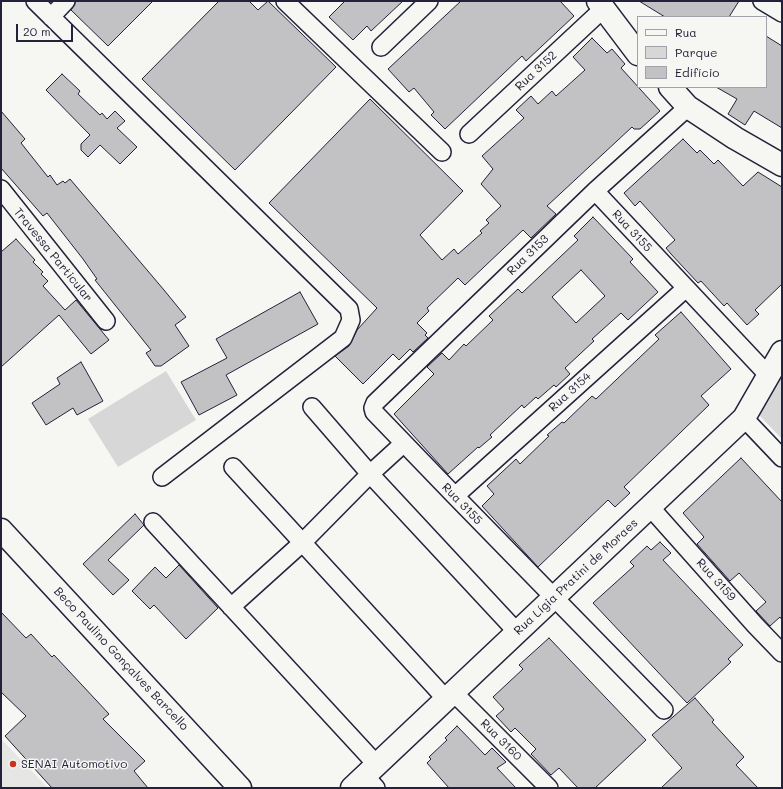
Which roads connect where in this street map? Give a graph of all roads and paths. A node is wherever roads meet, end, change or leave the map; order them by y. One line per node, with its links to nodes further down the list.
1 (35, 1): 8 (street)
2 (66, 1): 8 (street)
3 (285, 1): 14 (street)
4 (429, 1): 9 (street)
5 (762, 1): 7 (street)
6 (601, 5): 10 (street); 13 (street, Rua 3152)
7 (782, 13)
8 (51, 17): 29 (street)
9 (381, 47)
10 (637, 53)
11 (671, 88): 12 (street)
12 (688, 107): 15 (street); 17 (street, Rua 3153)
13 (470, 134)
14 (442, 152)
15 (782, 165)
16 (1, 189): 19 (street, Travessa Particular)
17 (595, 191): 18 (street, Rua 3155); 23 (street, Rua 3153)
18 (686, 288): 21 (street, Rua 3155); 30 (street, Rua 3154)
19 (106, 320)
20 (782, 352): 21 (street, Rua Lígia Pratini de Moraes)
21 (768, 375): 24 (street, Rua Lígia Pratini de Moraes)
22 (312, 407): 28 (street)
23 (372, 408): 25 (street, Rua 3155)
24 (744, 418): 26 (street); 31 (street, Rua Lígia Pratini de Moraes)
25 (404, 443): 28 (street); 30 (street, Rua 3155)
26 (782, 458)
27 (233, 467): 34 (street, Rua 3160)
28 (370, 474): 34 (street); 37 (street)
29 (162, 477)
30 (455, 496): 35 (street, Rua 3155)
31 (650, 507): 35 (street, Rua Lígia Pratini de Moraes); 38 (street, Rua 3159)
32 (153, 522): 36 (street)
33 (1, 530): 42 (street, Beco Paulino Gonçalves Barcello)
34 (302, 543): 36 (street); 39 (street, Rua 3160)
35 (553, 598): 37 (street, Rua Lígia Pratini de Moraes); 40 (street, Rua 3155)
36 (231, 607): 41 (street)
37 (517, 632): 39 (street, Rua Lígia Pratini de Moraes)
38 (782, 653)
39 (450, 696): 41 (street, Rua Lígia Pratini de Moraes); 43 (street, Rua 3160)
40 (664, 710)
41 (368, 779)
42 (240, 788)
43 (549, 788)

